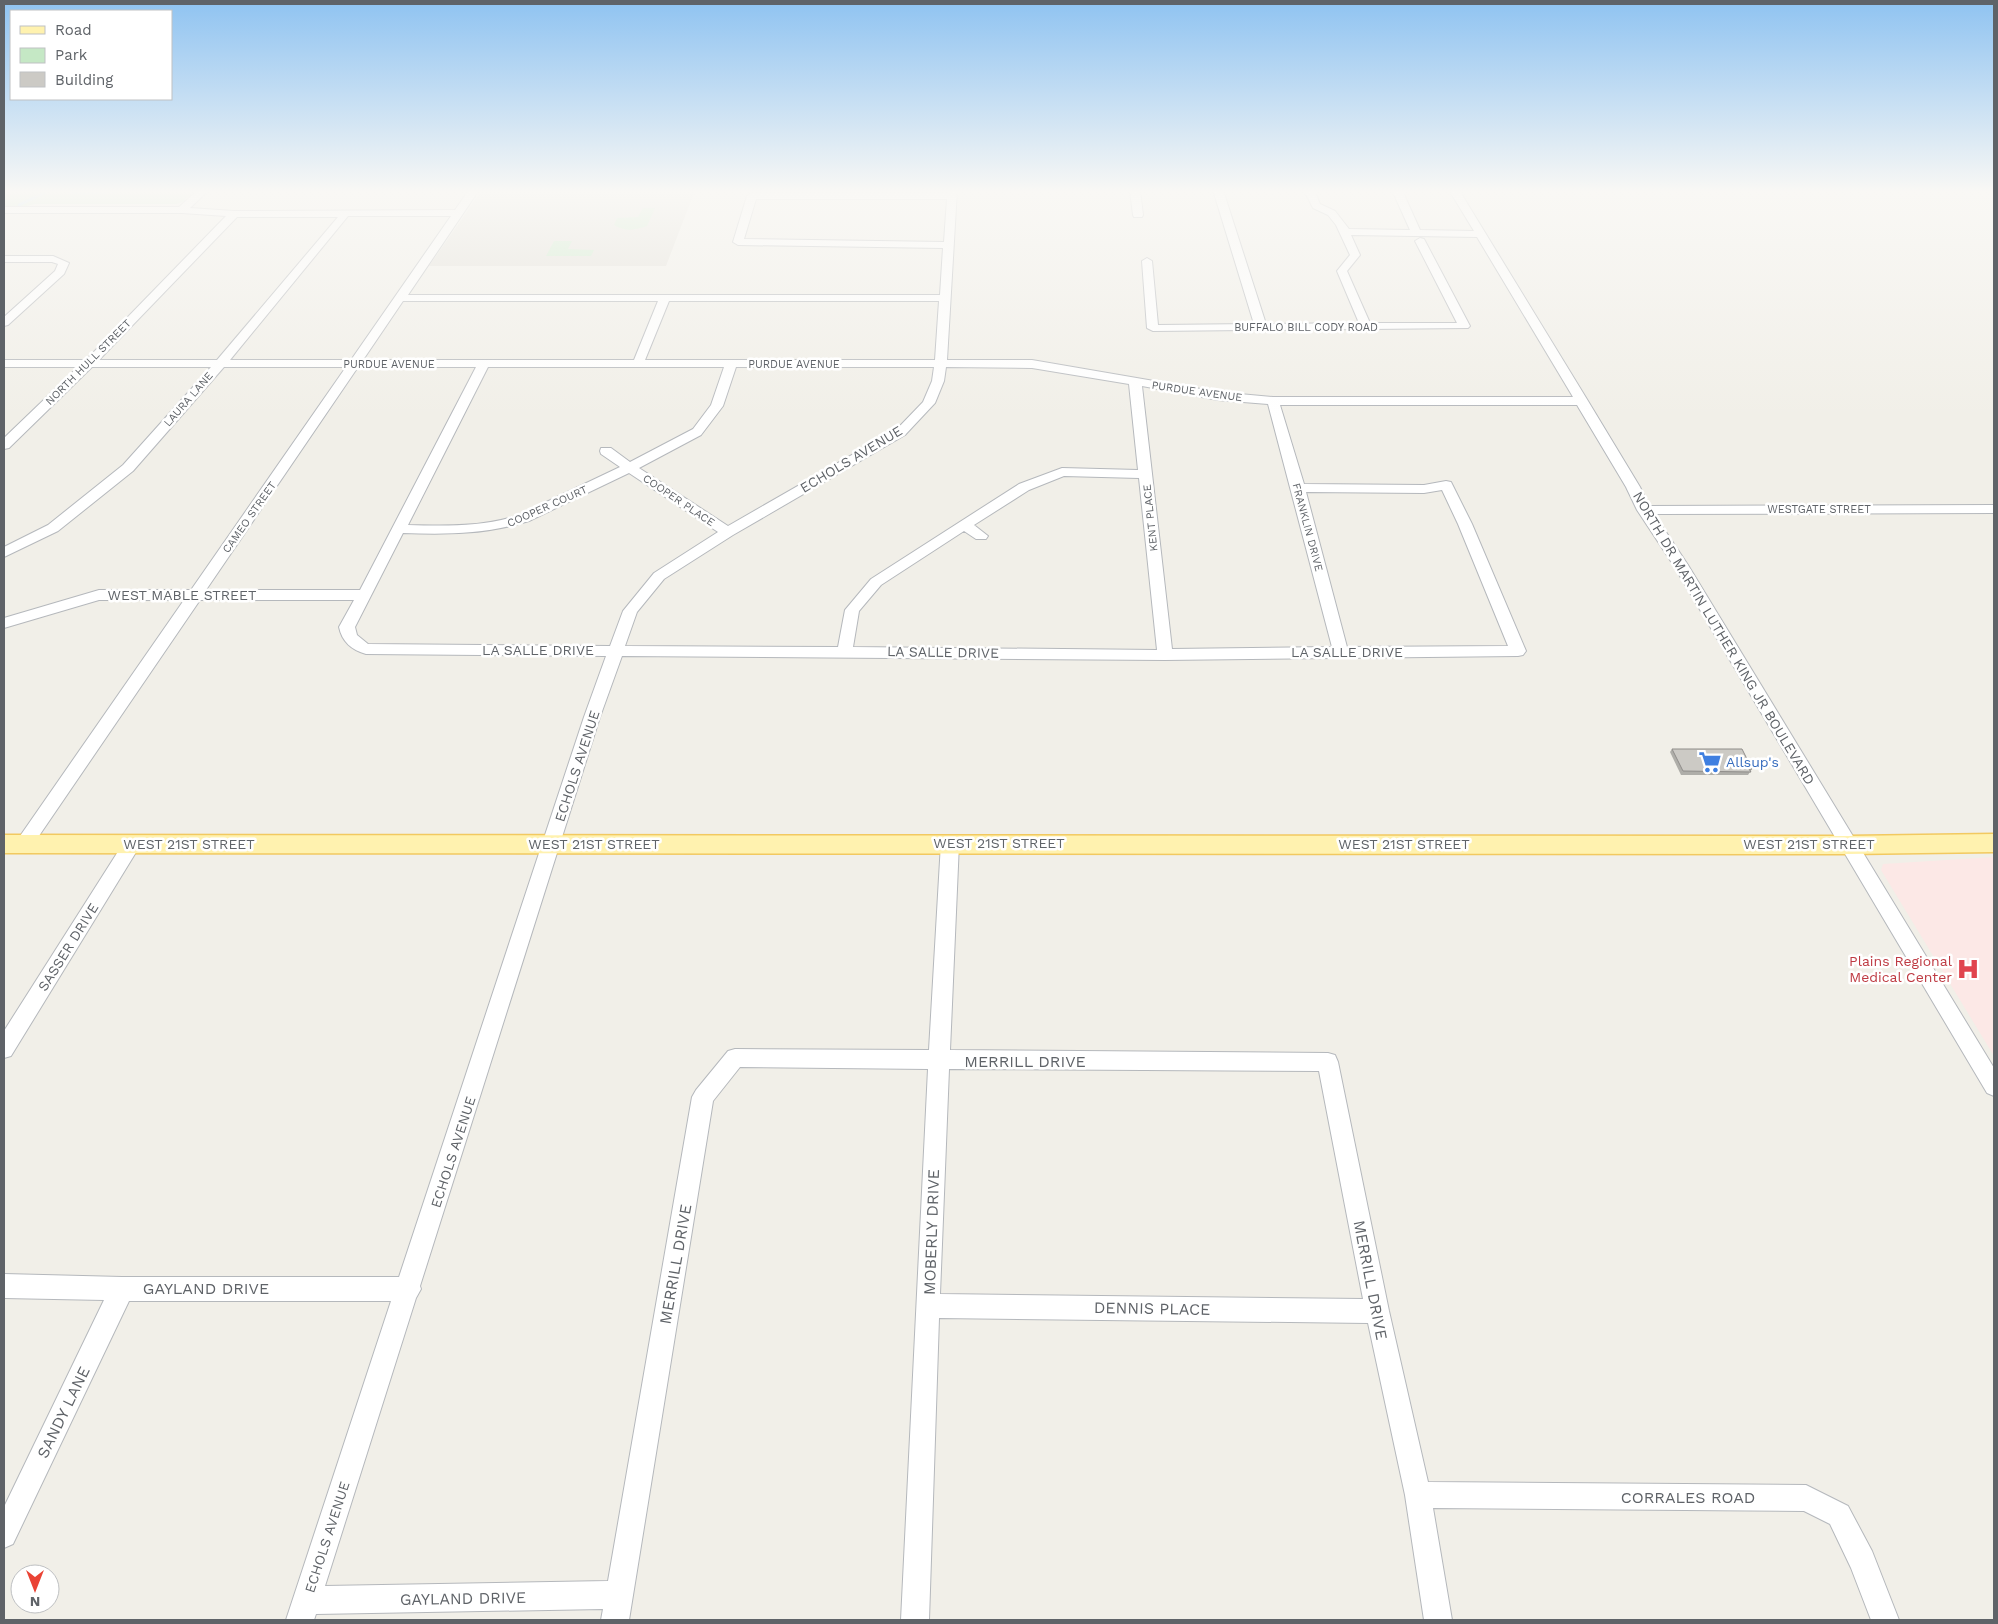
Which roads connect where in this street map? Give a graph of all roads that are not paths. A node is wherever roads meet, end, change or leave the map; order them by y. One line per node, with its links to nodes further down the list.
1 (63, 266): 14 (street)
2 (184, 266): 19 (street, NORTH HULL STREET)
3 (302, 266): 20 (street, LAURA LANE)
4 (422, 266): 12 (street, CAMEO STREET)
5 (946, 266): 13 (street, ECHOLS AVENUE)
6 (1146, 266): 16 (street, BUFFALO BILL CODY ROAD)
7 (1242, 266): 16 (street)
8 (1346, 266): 15 (street)
9 (1433, 266): 15 (street, BUFFALO BILL CODY ROAD)
10 (1500, 266): 27 (street, NORTH DR MARTIN LUTHER KING JR BOULEVARD)
11 (665, 297): 12 (street); 13 (street); 23 (street)
12 (400, 298): 21 (street, CAMEO STREET)
13 (944, 298): 17 (street, ECHOLS AVENUE)
14 (4, 323)
15 (1366, 326): 16 (street, BUFFALO BILL CODY ROAD)
16 (1261, 327)
17 (941, 362): 24 (street, PURDUE AVENUE); 25 (street, PURDUE AVENUE); 37 (street, ECHOLS AVENUE)
18 (4, 363): 19 (street, PURDUE AVENUE)
19 (89, 363): 20 (street, PURDUE AVENUE); 28 (street, NORTH HULL STREET)
20 (220, 364): 21 (street, PURDUE AVENUE); 39 (street, LAURA LANE)
21 (354, 364): 22 (street, PURDUE AVENUE); 40 (street, CAMEO STREET)
22 (484, 364): 23 (street, PURDUE AVENUE); 36 (street, LA SALLE DRIVE)
23 (638, 364): 24 (street, PURDUE AVENUE)
24 (731, 364): 30 (street, COOPER COURT)
25 (1135, 382): 26 (street, PURDUE AVENUE); 31 (street, KENT PLACE)
26 (1273, 401): 27 (street, PURDUE AVENUE); 32 (street, FRANKLIN DRIVE)
27 (1582, 401): 34 (street, NORTH DR MARTIN LUTHER KING JR BOULEVARD)
28 (4, 445)
29 (606, 451): 30 (street)
30 (630, 467): 36 (street, COOPER COURT); 37 (street, COOPER PLACE)
31 (1146, 474): 35 (street); 46 (street, KENT PLACE)
32 (1298, 488): 45 (street, FRANKLIN DRIVE); 45 (street, LA SALLE DRIVE)
33 (1994, 509): 34 (street, WESTGATE STREET)
34 (1644, 510): 52 (street, NORTH DR MARTIN LUTHER KING JR BOULEVARD)
35 (964, 525): 38 (street); 44 (street)
36 (400, 529): 41 (street, LA SALLE DRIVE)
37 (728, 532): 43 (street, ECHOLS AVENUE)
38 (981, 536)
39 (4, 554)
40 (195, 595): 41 (street, WEST MABLE STREET); 42 (street, WEST MABLE STREET); 49 (street, CAMEO STREET)
41 (365, 595): 43 (street, LA SALLE DRIVE)
42 (4, 623)
43 (614, 650): 44 (street, LA SALLE DRIVE); 51 (street, ECHOLS AVENUE)
44 (845, 651): 46 (street, LA SALLE DRIVE)
45 (1341, 653): 46 (street, LA SALLE DRIVE)
46 (1165, 655)
47 (950, 843): 51 (main road, WEST 21ST STREET); 52 (main road, WEST 21ST STREET); 54 (street, MOBERLY DRIVE)
48 (1994, 843): 52 (main road, WEST 21ST STREET)
49 (14, 844): 50 (main road, WEST 21ST STREET)
50 (132, 844): 51 (main road, WEST 21ST STREET); 53 (street, SASSER DRIVE)
51 (551, 844): 58 (street, ECHOLS AVENUE)
52 (1848, 845): 55 (street, NORTH DR MARTIN LUTHER KING JR BOULEVARD)
53 (4, 1049)
54 (940, 1061): 59 (street, MOBERLY DRIVE); 60 (street, MERRILL DRIVE); 63 (street, MERRILL DRIVE)
55 (1994, 1086)
56 (4, 1286): 57 (street, GAYLAND DRIVE)
57 (122, 1289): 58 (street, GAYLAND DRIVE); 62 (street, SANDY LANE)
58 (409, 1289): 64 (street, ECHOLS AVENUE)
59 (928, 1306): 60 (street, DENNIS PLACE); 65 (street, MOBERLY DRIVE)
60 (1376, 1310): 61 (street, MERRILL DRIVE)
61 (1418, 1495): 66 (street, MERRILL DRIVE); 67 (street, CORRALES ROAD)
62 (4, 1535)
63 (617, 1608): 64 (street, GAYLAND DRIVE)
64 (304, 1610)
65 (915, 1620)
66 (1438, 1620)
67 (1885, 1620)

